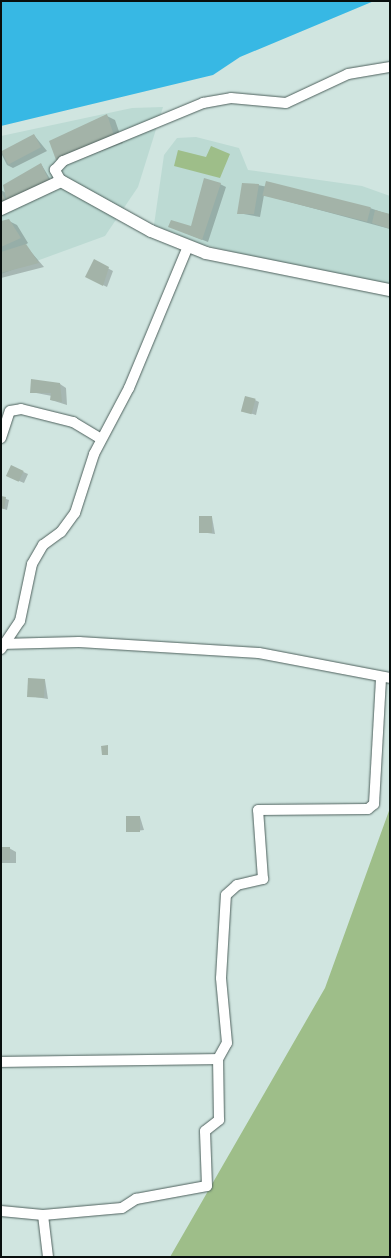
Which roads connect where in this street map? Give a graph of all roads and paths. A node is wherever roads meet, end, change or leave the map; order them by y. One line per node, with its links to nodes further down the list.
1 (390, 67): 2 (street)
2 (61, 181): 3 (street); 4 (street)
3 (1, 209)
4 (188, 246): 5 (street); 7 (street)
5 (390, 290)
6 (1, 438): 7 (street)
7 (101, 439): 8 (street)
8 (2, 646): 9 (street)
9 (386, 678): 10 (street)
10 (218, 1060): 11 (street); 13 (street)
11 (1, 1062)
12 (1, 1211): 13 (street)
13 (43, 1215): 14 (street)
14 (48, 1257)

